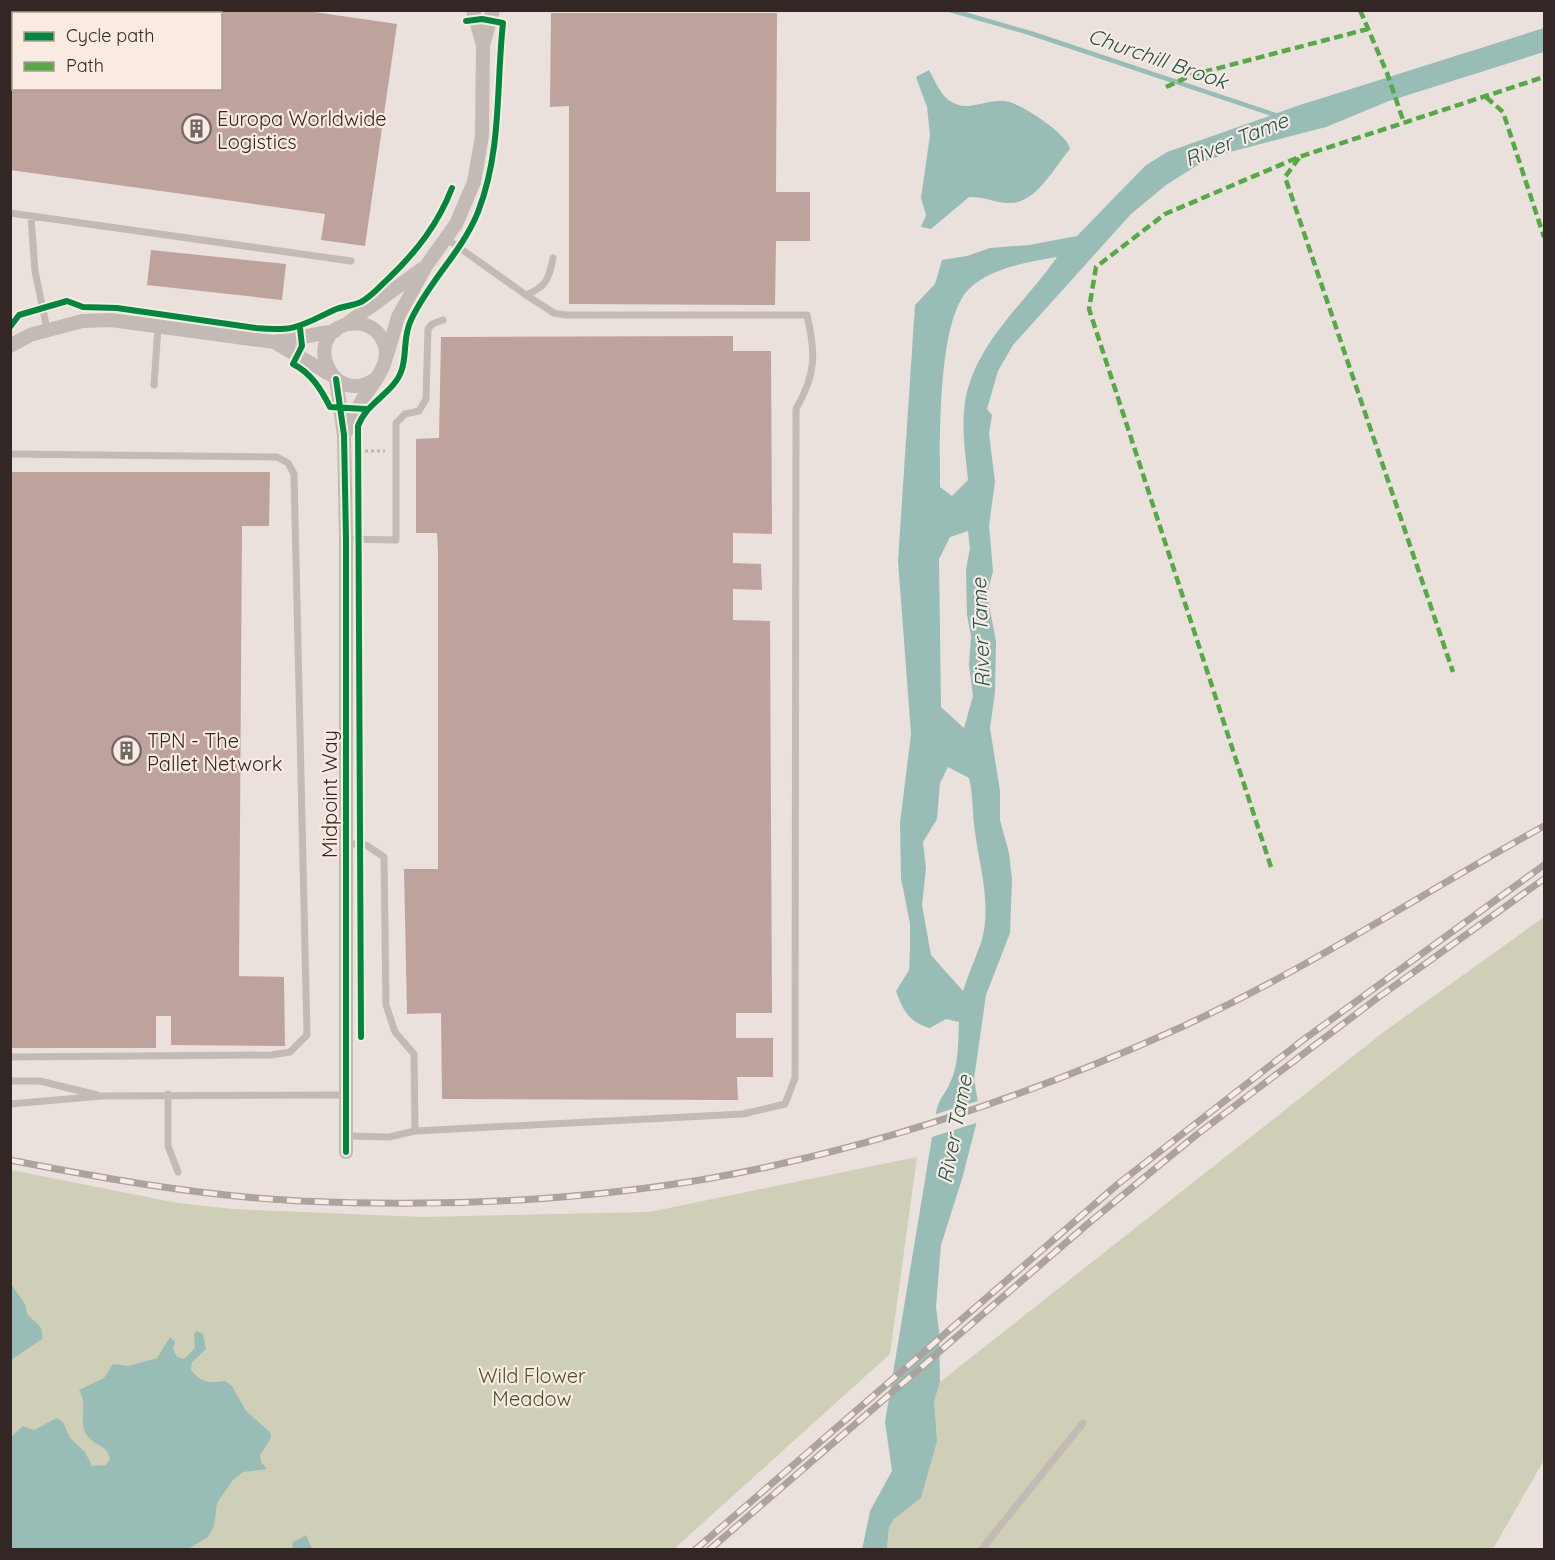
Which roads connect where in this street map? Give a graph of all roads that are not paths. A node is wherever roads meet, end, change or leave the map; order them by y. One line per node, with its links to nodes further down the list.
1 (473, 10): 3 (street)
2 (493, 10): 3 (street)
3 (483, 45): 6 (street)
4 (10, 213): 5 (lane)
5 (32, 217): 8 (lane); 14 (lane)
6 (447, 239): 9 (street); 10 (lane)
7 (553, 258): 10 (lane)
8 (351, 261)
9 (426, 266): 13 (street); 17 (street)
10 (526, 295): 31 (lane)
11 (443, 320): 23 (lane)
12 (158, 327): 14 (street); 15 (street); 20 (lane)
13 (340, 328): 15 (street); 17 (street); 18 (street)
14 (47, 329): 16 (street)
15 (274, 342): 18 (street)
16 (10, 346)
17 (387, 355): 19 (street)
18 (334, 377): 19 (street); 21 (street, Midpoint Way)
19 (378, 377): 21 (street)
20 (154, 385)
21 (344, 435): 23 (street, Midpoint Way)
22 (10, 454): 25 (lane)
23 (346, 539): 24 (street, Midpoint Way)
24 (345, 843): 28 (street, Midpoint Way); 31 (lane)
25 (10, 1057)
26 (10, 1082): 29 (lane)
27 (168, 1095): 28 (lane); 29 (lane); 34 (lane)
28 (345, 1095): 32 (street, Midpoint Way)
29 (102, 1096): 30 (lane)
30 (10, 1104)
31 (415, 1131): 32 (lane)
32 (346, 1136): 33 (street, Midpoint Way)
33 (346, 1152)
34 (178, 1172)
35 (1083, 1424): 36 (lane)
36 (981, 1550)

